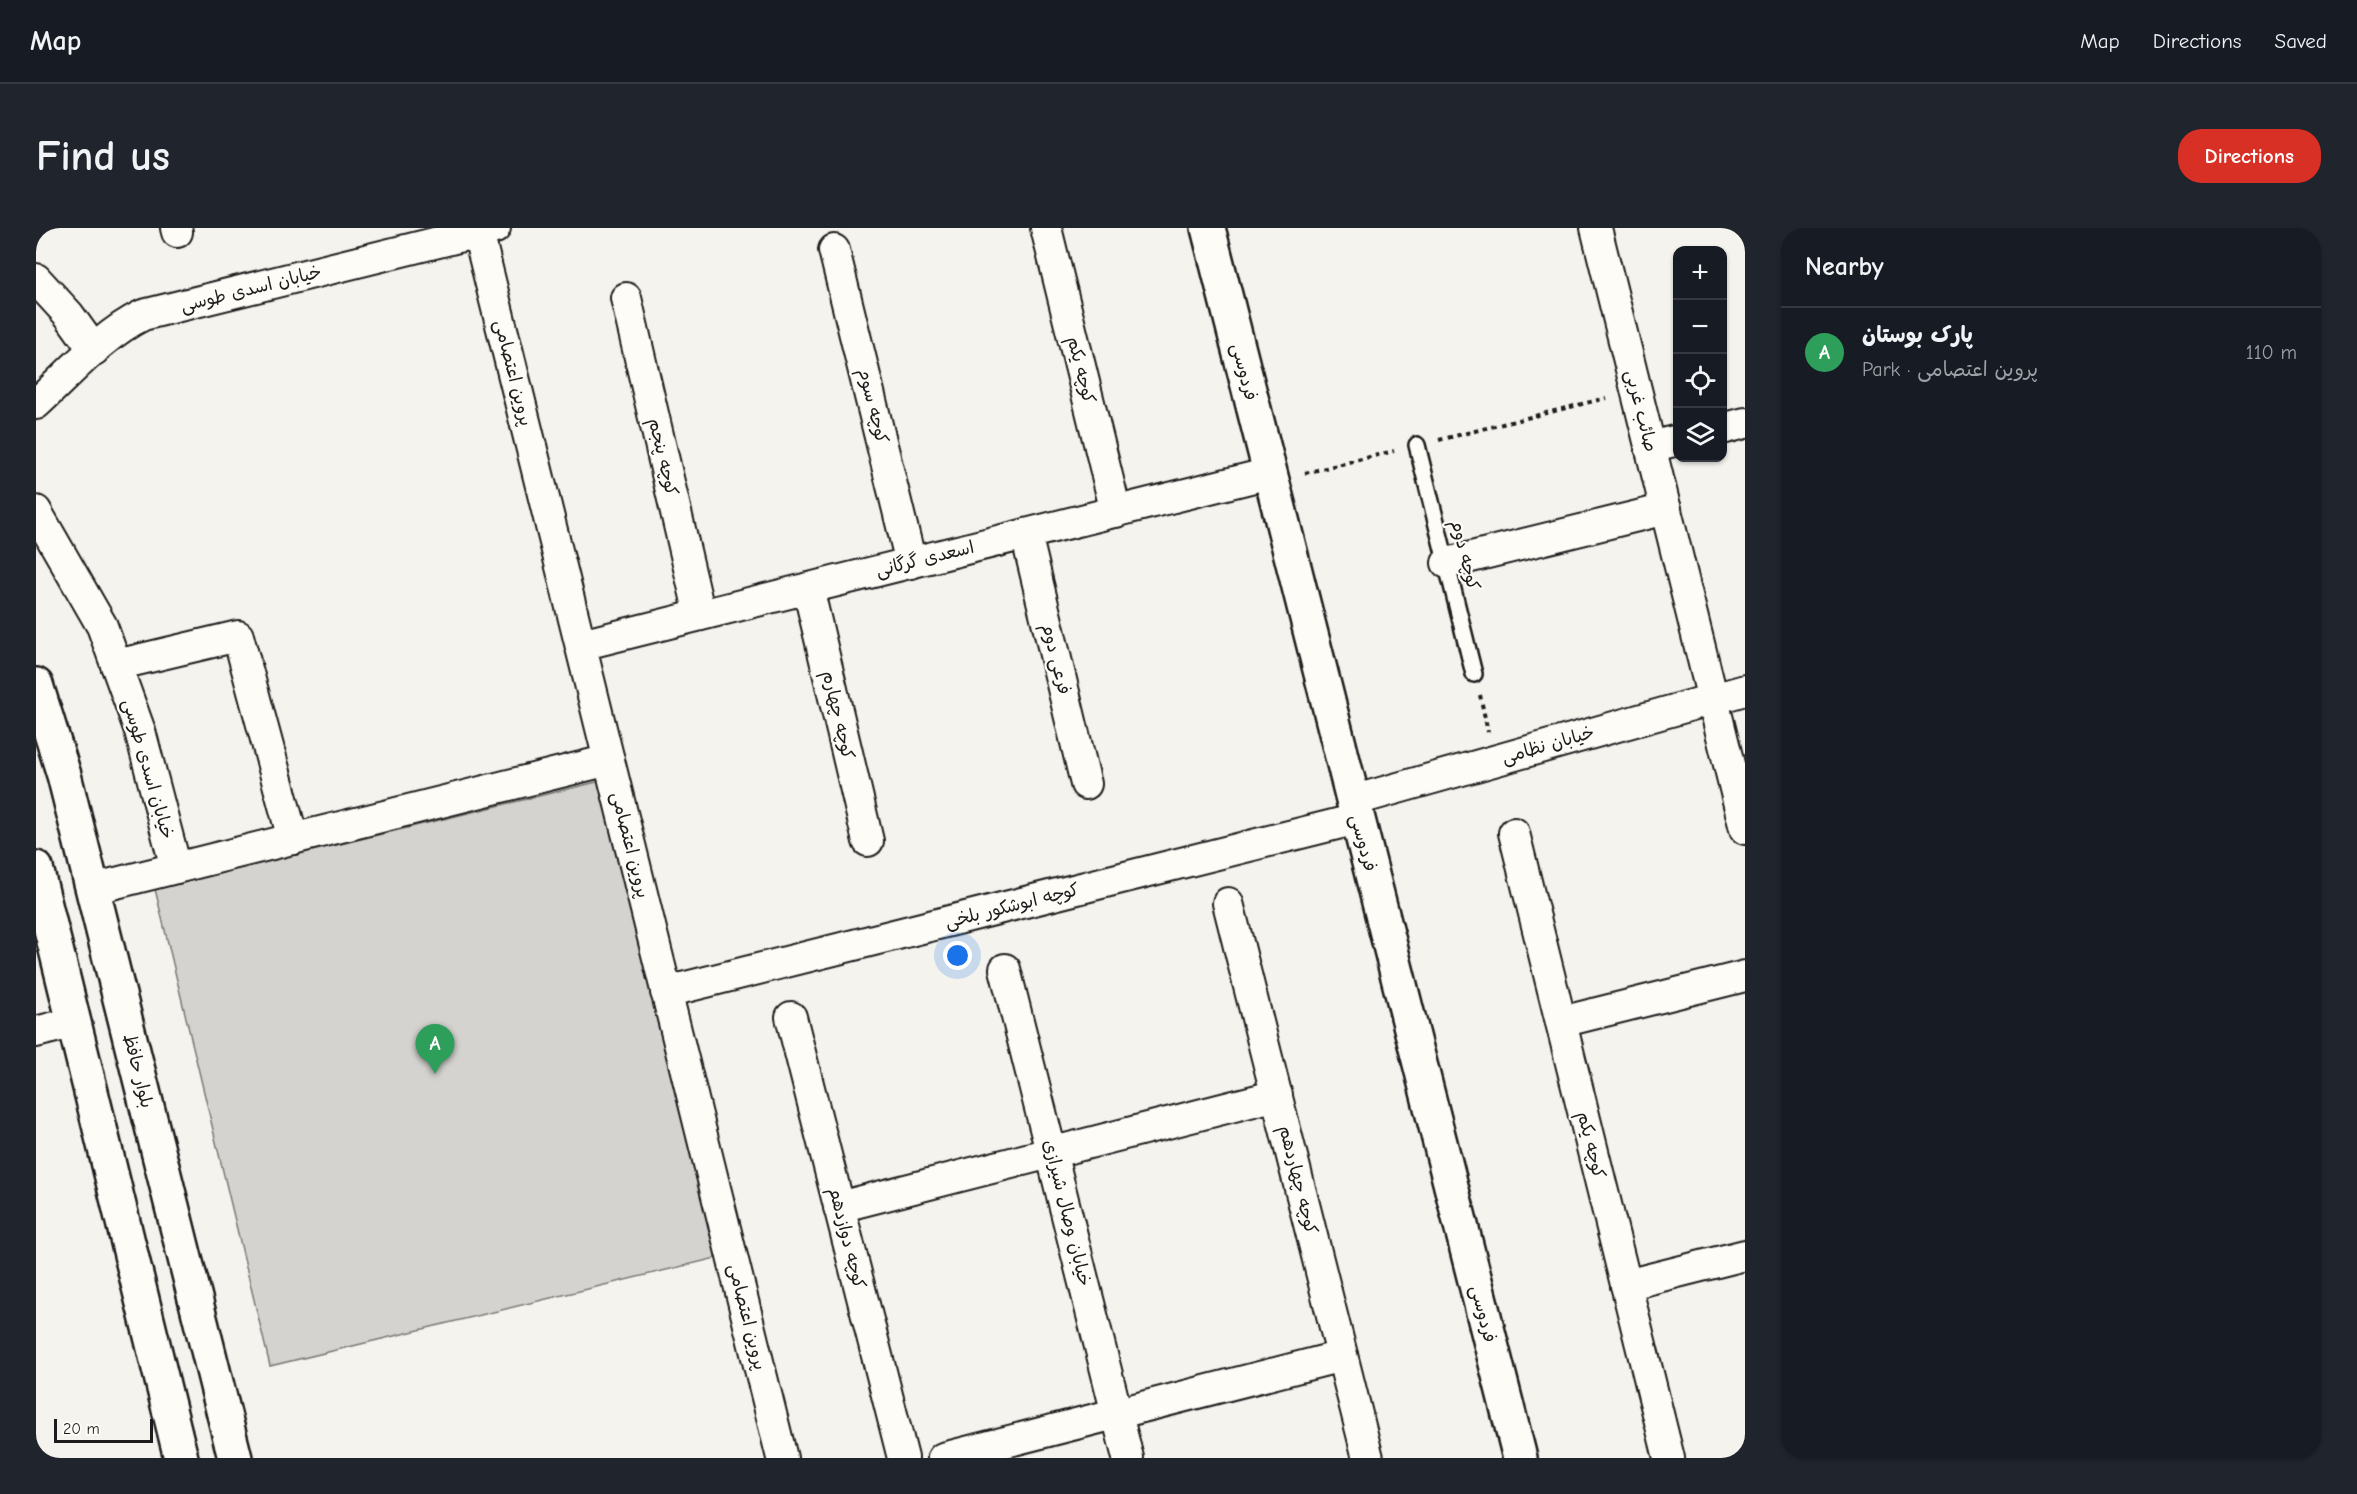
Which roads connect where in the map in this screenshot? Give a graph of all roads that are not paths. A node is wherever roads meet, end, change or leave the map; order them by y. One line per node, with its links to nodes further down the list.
1 (1046, 228): 17 (street, کوچه یکم)
2 (1208, 228): 14 (street, فردوسی)
3 (1596, 228): 12 (street, صائب غربی)
4 (487, 230): 8 (street, خیابان اسدی طوسی); 23 (street, پروین اعتصامی)
5 (834, 250): 19 (street, کوچه سوم)
6 (36, 279): 8 (street)
7 (626, 298): 22 (street, کوچه پنجم)
8 (94, 350): 9 (street, خیابان اسدی طوسی)
9 (36, 404)
10 (1745, 423): 11 (street)
11 (1727, 428)
12 (1664, 443): 15 (street, صائب غربی)
13 (1417, 445): 20 (lane, کوچه دوم)
14 (1271, 477): 17 (street, اسعدی گرگانی); 31 (street, فردوسی)
15 (1666, 509): 20 (street); 28 (street, صائب غربی)
16 (36, 511): 24 (street, خیابان اسدی طوسی)
17 (1116, 512): 18 (street, اسعدی گرگانی)
18 (1026, 534): 19 (street, اسعدی گرگانی); 30 (street, فرعی دوم)
19 (912, 562): 21 (street, اسعدی گرگانی)
20 (1447, 563): 25 (lane, کوچه دوم)
21 (808, 588): 22 (street, اسعدی گرگانی); 35 (street, کوچه چهارم)
22 (700, 615): 23 (street, اسعدی گرگانی)
23 (581, 645): 29 (street, پروین اعتصامی)
24 (116, 665): 34 (street); 37 (street, خیابان اسدی طوسی)
25 (1474, 674)
26 (36, 685): 38 (street, بلوار حافظ)
27 (1745, 690): 28 (street, خیابان نظامی)
28 (1712, 698): 31 (street, خیابان نظامی); 32 (street, صائب غربی)
29 (609, 760): 34 (street); 42 (street, پروین اعتصامی)
30 (1086, 784)
31 (1355, 810): 42 (street, کوچه ابوشکور بلخی); 61 (street, فردوسی)
32 (1745, 829)
33 (1514, 833): 45 (street, کوچه یکم)
34 (293, 839): 37 (street)
35 (868, 841)
36 (36, 868): 44 (street)
37 (176, 868): 38 (street)
38 (92, 889): 55 (street, بلوار حافظ)
39 (1228, 903): 47 (street, کوچه چهاردهم)
40 (1005, 969): 48 (street, خیابان وصال شیرازی)
41 (1745, 976): 45 (street)
42 (666, 992): 56 (street, پروین اعتصامی)
43 (791, 1017): 49 (street, کوچه دوازدهم)
44 (75, 1022): 46 (street); 54 (street)
45 (1561, 1022): 51 (street, کوچه یکم)
46 (36, 1032)
47 (1276, 1095): 48 (street); 52 (street, کوچه چهاردهم)
48 (1052, 1153): 49 (street); 53 (street, خیابان وصال شیرازی)
49 (839, 1207): 57 (street, کوچه دوازدهم)
50 (1745, 1255): 51 (street)
51 (1626, 1285): 62 (street, کوچه یکم)
52 (1342, 1356): 53 (street); 60 (street, کوچه چهاردهم)
53 (1117, 1414): 58 (street); 59 (street, خیابان وصال شیرازی)
54 (181, 1458)
55 (236, 1458)
56 (782, 1458)
57 (903, 1458)
58 (943, 1458)
59 (1128, 1458)
60 (1368, 1458)
61 (1520, 1458)
62 (1669, 1458)

